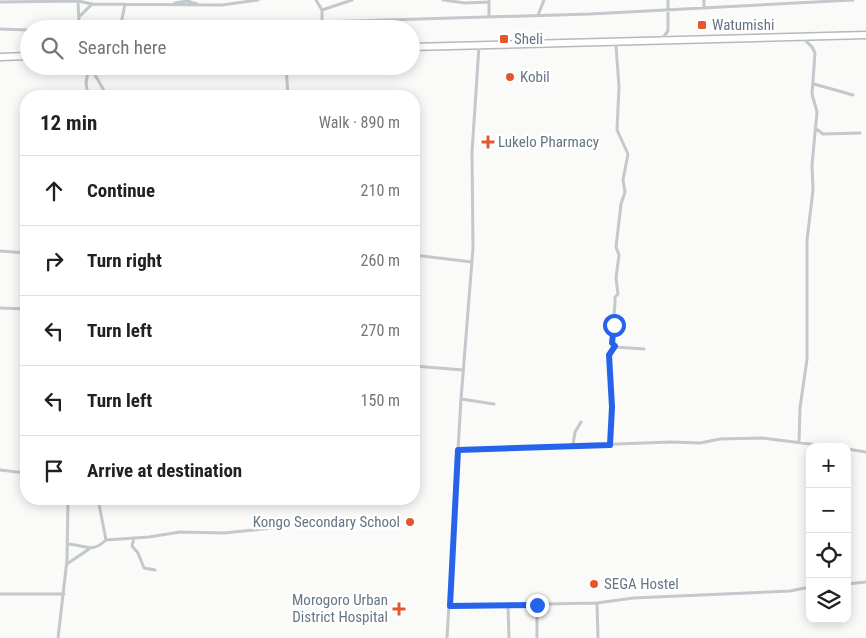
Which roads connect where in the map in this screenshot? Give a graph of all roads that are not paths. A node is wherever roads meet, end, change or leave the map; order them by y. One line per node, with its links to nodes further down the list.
1 (222, 0): 17 (street)
2 (258, 0): 17 (street)
3 (315, 0): 19 (street)
4 (352, 0): 19 (street)
5 (443, 0): 11 (street)
6 (544, 0): 22 (street)
7 (668, 0): 20 (street)
8 (704, 0): 18 (street)
9 (853, 0): 14 (street)
10 (78, 1): 13 (street); 16 (street); 23 (street)
11 (455, 1): 12 (street)
12 (489, 1): 21 (street)
13 (0, 2)
14 (786, 2): 18 (street)
15 (126, 3): 16 (street); 17 (street); 24 (street)
16 (92, 4): 23 (street)
17 (222, 5)
18 (704, 8): 20 (street)
19 (322, 10): 25 (street)
20 (667, 10): 22 (street); 31 (street)
21 (489, 15): 22 (street); 26 (street)
22 (538, 15)
23 (80, 18)
24 (122, 20)
25 (321, 20)
26 (369, 20)
27 (0, 29): 28 (street)
28 (20, 30)
29 (866, 35): 30 (highway)
30 (802, 37): 31 (highway); 40 (street)
31 (661, 40): 32 (highway)
32 (479, 46): 34 (highway); 50 (street)
33 (616, 46): 53 (street)
34 (420, 47)
35 (20, 56): 36 (highway)
36 (0, 57)
37 (88, 75): 41 (street)
38 (95, 75): 42 (street)
39 (287, 75): 43 (street)
40 (814, 84): 44 (street); 45 (street)
41 (87, 90)
42 (104, 90)
43 (288, 90)
44 (853, 95)
45 (815, 127): 46 (street); 60 (street)
46 (860, 133)
47 (0, 251): 48 (street)
48 (20, 253)
49 (420, 256): 50 (street)
50 (472, 262): 56 (street)
51 (0, 308): 52 (street)
52 (20, 308)
53 (615, 346): 54 (street); 63 (street)
54 (644, 349)
55 (420, 366): 56 (street)
56 (463, 370): 57 (street)
57 (461, 399): 58 (street); 64 (street)
58 (494, 404)
59 (581, 422): 62 (street)
60 (799, 442): 61 (street); 63 (street)
61 (806, 443)
62 (573, 445): 63 (street); 64 (street)
63 (610, 445)
64 (458, 450): 86 (street)
65 (851, 450): 66 (street)
66 (866, 452)
67 (0, 470): 68 (street)
68 (20, 473)
69 (68, 505): 74 (street)
70 (99, 505): 73 (street)
71 (272, 528): 72 (street)
72 (134, 538): 73 (street); 77 (street)
73 (106, 540): 75 (street)
74 (68, 544): 75 (street); 76 (street)
75 (89, 549): 76 (street)
76 (67, 564): 82 (street)
77 (155, 570)
78 (866, 582): 79 (street)
79 (851, 584)
80 (806, 588): 83 (street)
81 (0, 594): 82 (street)
82 (64, 594): 87 (street)
83 (597, 604): 85 (street); 91 (street)
84 (508, 605): 85 (street); 86 (street); 89 (street)
85 (537, 605): 90 (street)
86 (450, 606): 88 (street)
87 (58, 638)
88 (447, 638)
89 (509, 638)
90 (537, 638)
91 (598, 638)

